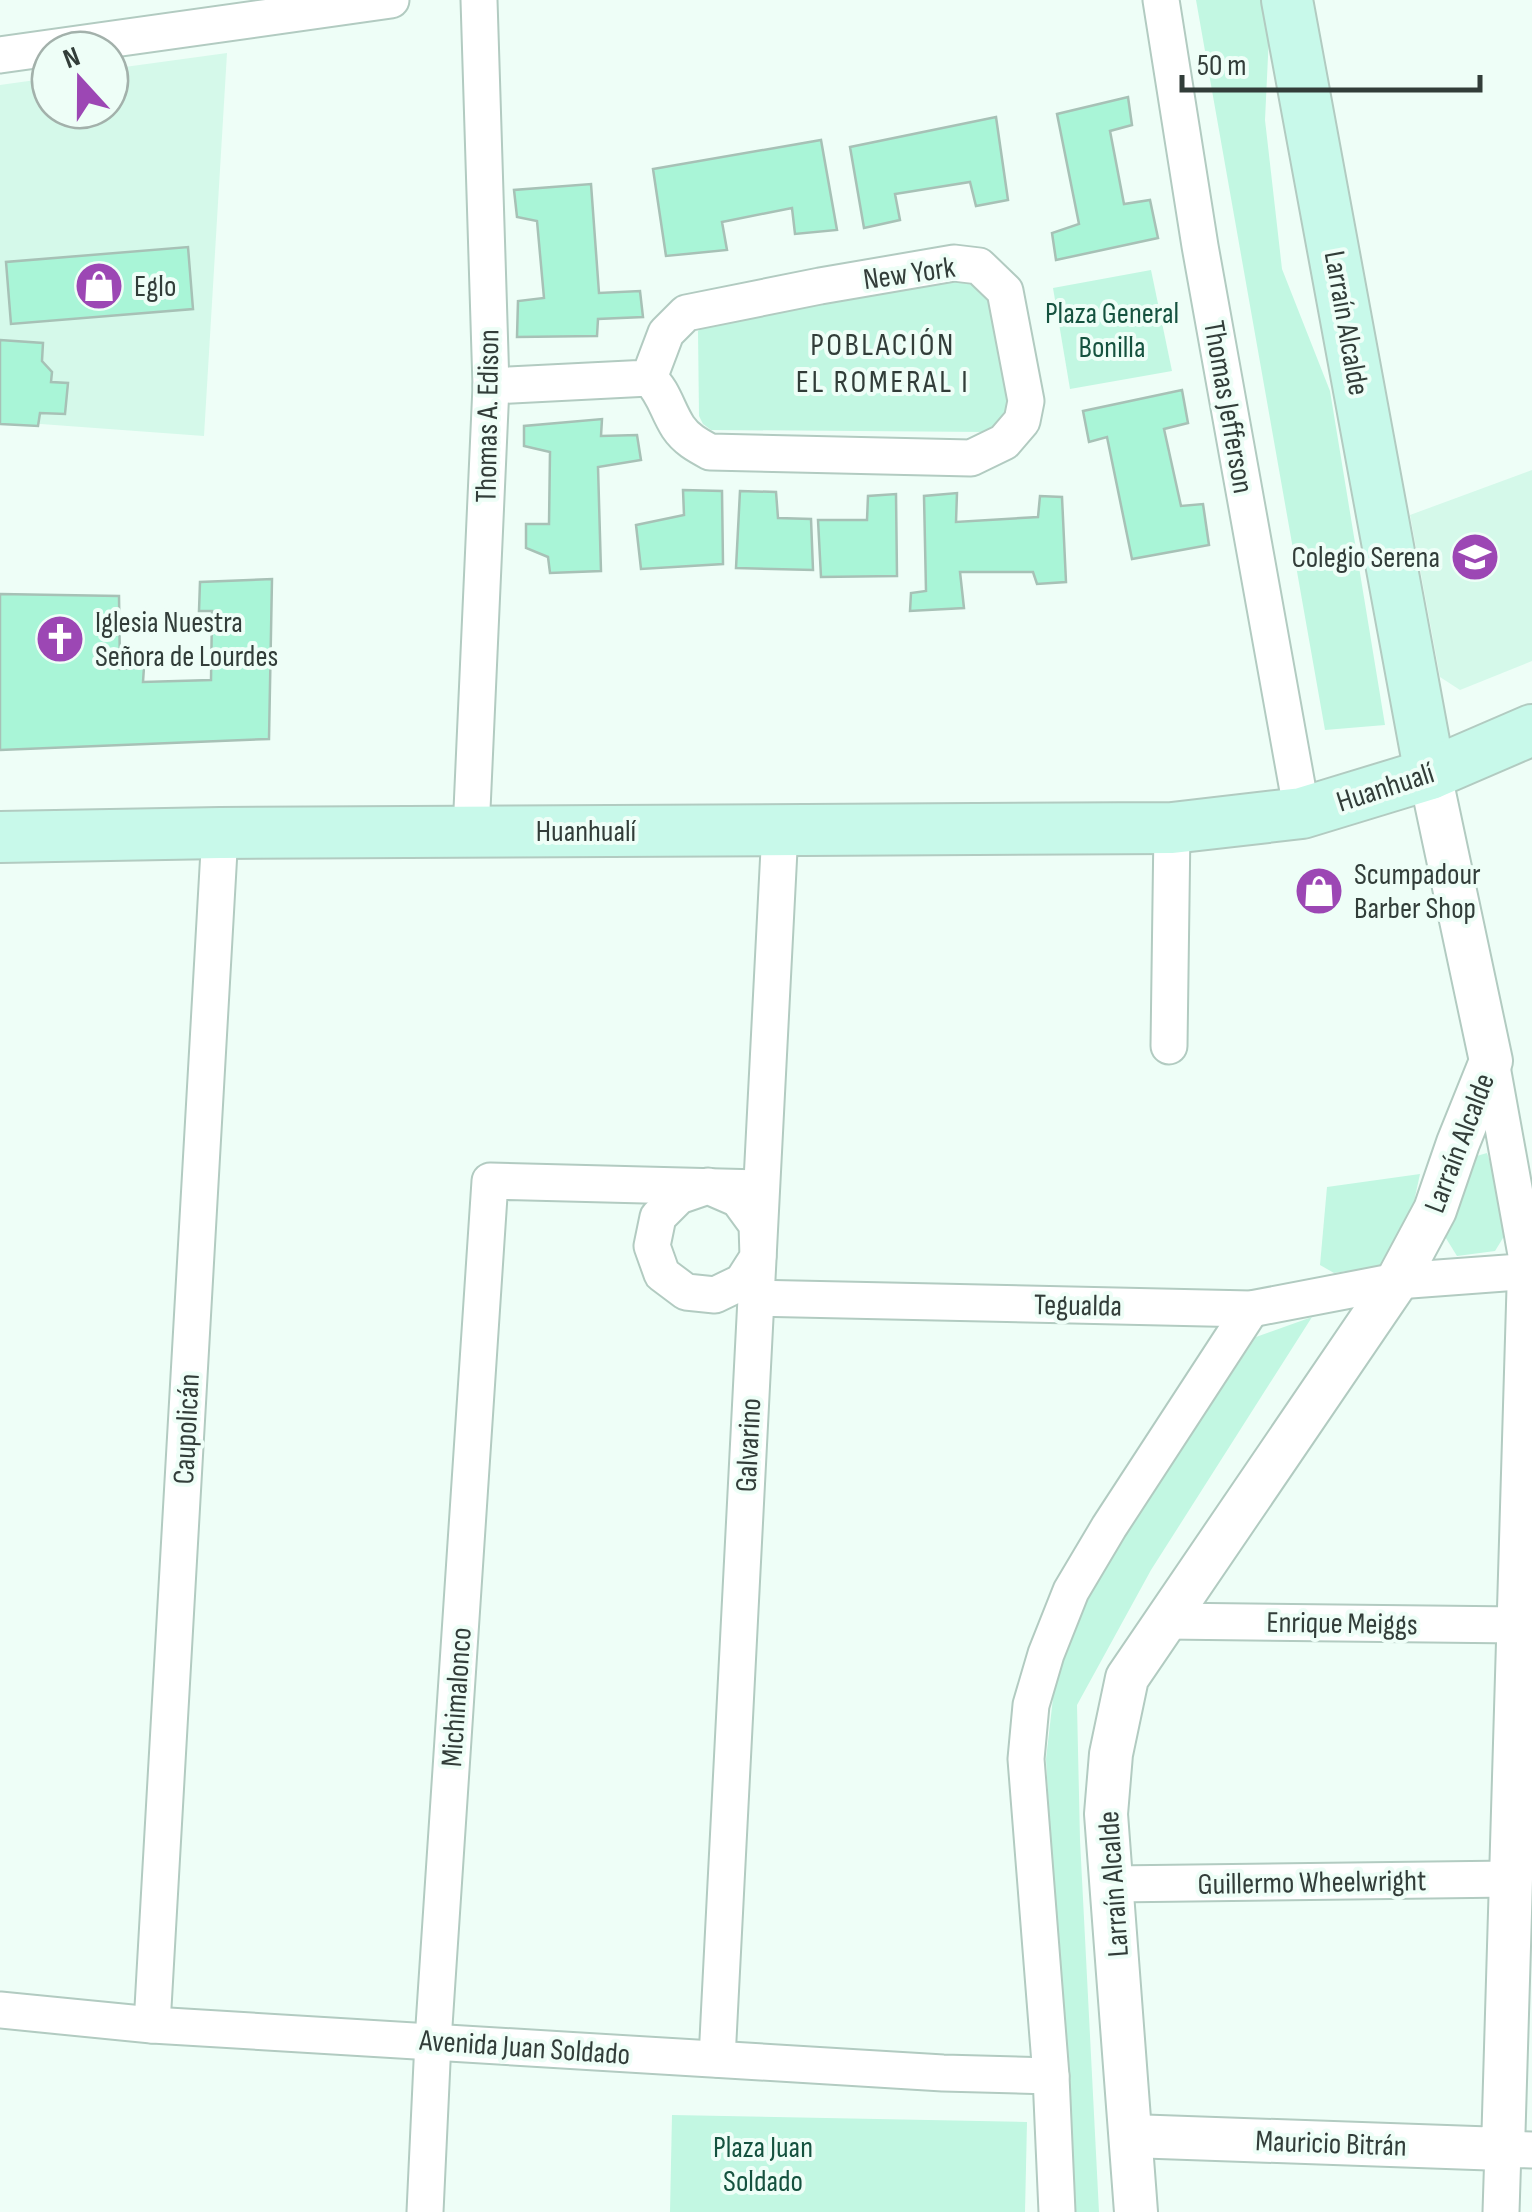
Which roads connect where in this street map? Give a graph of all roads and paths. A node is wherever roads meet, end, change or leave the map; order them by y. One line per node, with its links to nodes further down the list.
1 (391, 0): 5 (street)
2 (480, 0): 7 (street, Thomas A. Edison)
3 (1161, 0): 10 (street, Thomas Jefferson)
4 (1287, 0): 9 (main road, Larraín Alcalde)
5 (0, 54)
6 (649, 378): 6 (street, New York); 7 (street)
7 (491, 386): 13 (street, Thomas A. Edison)
8 (1532, 730): 9 (main road, Huanhualí)
9 (1430, 774): 10 (main road, Huanhualí); 17 (street, Larraín Alcalde)
10 (1302, 813): 11 (main road, Huanhualí)
11 (1172, 828): 12 (main road, Huanhualí); 16 (street)
12 (780, 830): 13 (main road, Huanhualí); 19 (street, Galvarino)
13 (471, 832): 14 (main road, Huanhualí)
14 (220, 833): 15 (main road, Huanhualí); 31 (street, Caupolicán)
15 (0, 837)
16 (1169, 1046)
17 (1491, 1062): 21 (street); 22 (street, Larraín Alcalde)
18 (708, 1186): 19 (street); 20 (street); 20 (street); 32 (street, Michimalonco)
19 (762, 1188): 20 (street, Galvarino)
20 (758, 1257): 23 (street, Galvarino)
21 (1531, 1271): 22 (street, Tegualda); 25 (street)
22 (1397, 1281): 24 (street, Tegualda); 26 (street, Larraín Alcalde)
23 (756, 1298): 24 (street, Tegualda); 33 (street, Galvarino)
24 (1251, 1309): 34 (street)
25 (1526, 1567): 27 (street)
26 (1165, 1621): 27 (street, Enrique Meiggs); 29 (street, Larraín Alcalde)
27 (1519, 1625): 28 (street)
28 (1518, 1861): 29 (street, Guillermo Wheelwright); 36 (street)
29 (1112, 1884): 35 (street, Larraín Alcalde)
30 (0, 2010): 31 (street, Avenida Juan Soldado)
31 (152, 2025): 32 (street, Avenida Juan Soldado)
32 (433, 2041): 33 (street, Avenida Juan Soldado); 37 (street, Michimalonco)
33 (717, 2060): 34 (street, Avenida Juan Soldado)
34 (1051, 2076): 38 (street)
35 (1131, 2136): 36 (street, Mauricio Bitrán); 39 (street, Larraín Alcalde)
36 (1518, 2150): 40 (street)
37 (426, 2212)
38 (1057, 2212)
39 (1136, 2212)
40 (1501, 2212)

